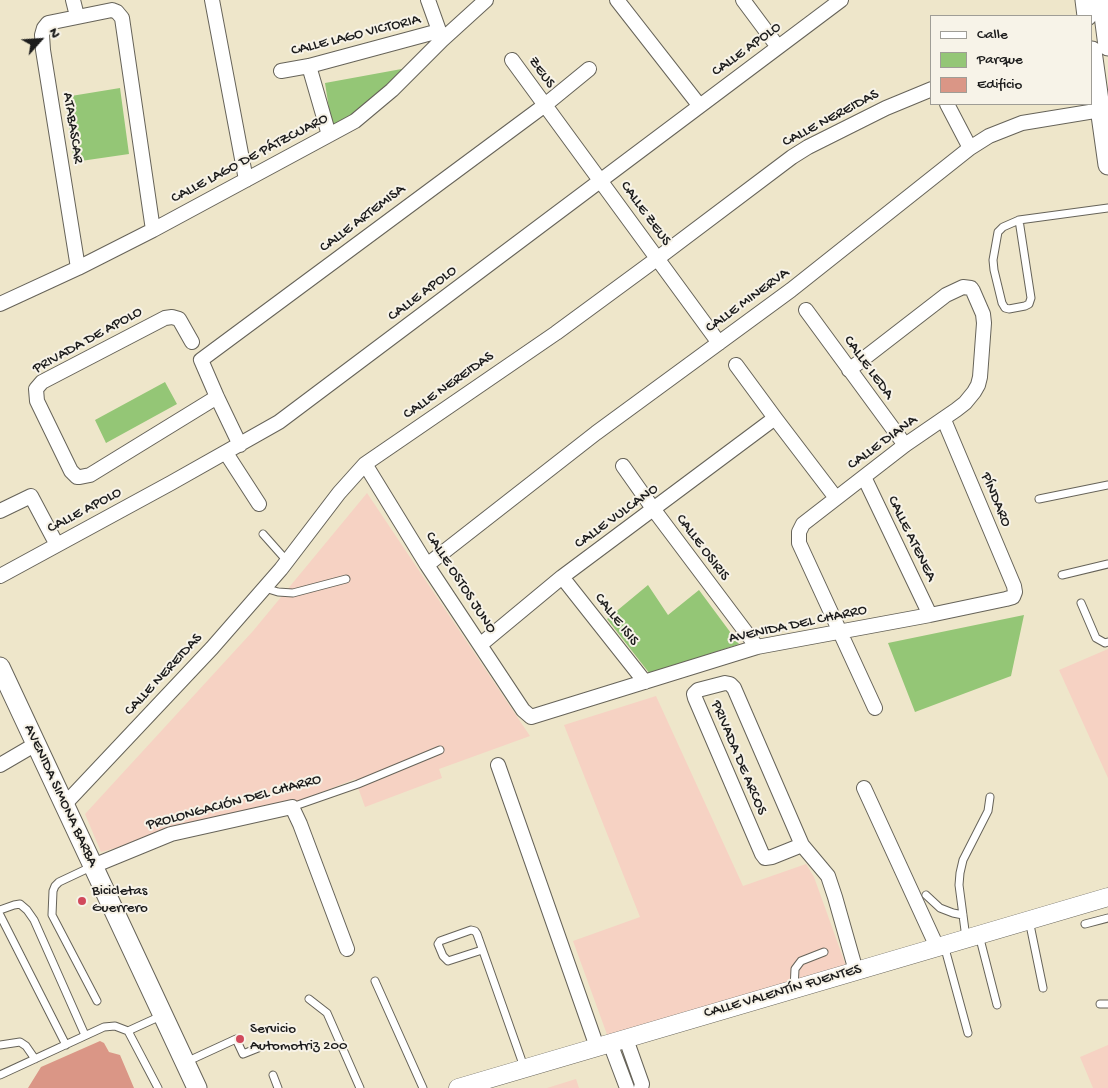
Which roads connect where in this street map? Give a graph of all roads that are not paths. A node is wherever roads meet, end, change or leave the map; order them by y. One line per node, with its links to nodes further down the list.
1 (73, 0): 11 (street)
2 (212, 0): 28 (street)
3 (428, 0): 12 (street)
4 (486, 0): 12 (street, CALLE LAGO DE PÁTZCUARO)
5 (618, 0): 22 (street)
6 (744, 0): 14 (street)
7 (841, 0): 14 (street, CALLE APOLO)
8 (1085, 0): 10 (main road)
9 (1102, 0): 13 (main road)
10 (1087, 15)
11 (77, 16): 32 (street, ATABASCAR); 34 (street, ATABASCAR)
12 (440, 36): 17 (street, CALLE LAGO VICTORIA); 25 (street, CALLE LAGO DE PÁTZCUARO)
13 (1108, 46)
14 (778, 47): 22 (street, CALLE APOLO)
15 (1093, 56): 24 (main road)
16 (512, 60): 21 (street, ZEUS)
17 (309, 66): 19 (street, CALLE LAGO VICTORIA); 25 (street)
18 (589, 69): 21 (street, CALLE ARTEMISA)
19 (281, 71)
20 (930, 89): 33 (street, CALLE NEREIDAS)
21 (545, 104): 29 (street, CALLE ZEUS); 41 (street, CALLE ARTEMISA)
22 (699, 105): 29 (street, CALLE APOLO)
23 (948, 105): 26 (street)
24 (1104, 110): 26 (street, CALLE MINERVA); 27 (main road)
25 (329, 135): 28 (street, CALLE LAGO DE PÁTZCUARO)
26 (970, 148): 38 (street, CALLE MINERVA)
27 (1108, 165)
28 (246, 180): 32 (street, CALLE LAGO DE PÁTZCUARO)
29 (600, 180): 33 (street, CALLE ZEUS); 44 (street, CALLE APOLO)
30 (1108, 208): 31 (lane)
31 (1019, 220): 31 (lane)
32 (153, 230): 34 (street, CALLE LAGO DE PÁTZCUARO)
33 (658, 258): 38 (street, CALLE ZEUS); 47 (street, CALLE NEREIDAS)
34 (78, 268): 35 (street, CALLE LAGO DE PÁTZCUARO)
35 (0, 304)
36 (806, 310): 40 (street, CALLE LEDA)
37 (192, 342): 41 (street, PRIVADA DE APOLO)
38 (719, 343): 60 (street, CALLE MINERVA)
39 (736, 365): 42 (street)
40 (849, 370): 43 (street, CALLE DIANA); 45 (street, CALLE LEDA)
41 (217, 398): 44 (street)
42 (775, 418): 51 (street); 54 (street, CALLE VULCANO)
43 (944, 420): 45 (street, CALLE DIANA); 66 (street, PÍNDARO)
44 (240, 445): 46 (street, CALLE APOLO)
45 (905, 445): 49 (street, CALLE DIANA)
46 (226, 453): 53 (street); 57 (street, CALLE APOLO)
47 (365, 464): 58 (street, CALLE NEREIDAS); 60 (street, CALLE OSTOS JUNO)
48 (623, 466): 54 (street, CALLE OSIRIS)
49 (864, 477): 51 (street, CALLE DIANA); 68 (street, CALLE ATENEA)
50 (1108, 485): 52 (lane)
51 (836, 498): 69 (street, CALLE DIANA)
52 (1039, 499)
53 (259, 504)
54 (654, 510): 63 (street, CALLE VULCANO); 72 (street, CALLE OSIRIS)
55 (0, 511): 57 (street)
56 (263, 534): 58 (lane)
57 (56, 546): 62 (street, CALLE APOLO)
58 (287, 561): 65 (street, CALLE NEREIDAS)
59 (1108, 564): 61 (lane)
60 (427, 565): 71 (street, CALLE OSTOS JUNO)
61 (1062, 575)
62 (0, 576)
63 (562, 577): 71 (street, CALLE VULCANO); 74 (street, CALLE ISIS)
64 (346, 579): 65 (lane)
65 (264, 588): 83 (street, CALLE NEREIDAS)
66 (1015, 592): 68 (street, AVENIDA DEL CHARRO)
67 (1081, 603): 70 (lane)
68 (930, 615): 69 (street, AVENIDA DEL CHARRO)
69 (840, 632): 72 (street, AVENIDA DEL CHARRO); 75 (street)
70 (1108, 642)
71 (480, 645): 76 (street, CALLE OSTOS JUNO)
72 (757, 647): 74 (street, AVENIDA DEL CHARRO)
73 (0, 667): 77 (main road, AVENIDA SIMONA BARBA)
74 (645, 682): 76 (street, AVENIDA DEL CHARRO)
75 (875, 708)
76 (531, 717)
77 (36, 744): 79 (street); 83 (main road, AVENIDA SIMONA BARBA)
78 (440, 750): 84 (lane, PROLONGACIÓN DEL CHARRO)
79 (0, 765)
80 (498, 765): 113 (street)
81 (864, 788): 96 (street)
82 (990, 797): 91 (lane)
83 (64, 805): 86 (main road, AVENIDA SIMONA BARBA)
84 (292, 807): 86 (street, PROLONGACIÓN DEL CHARRO); 97 (street)
85 (802, 845): 85 (street, PRIVADA DE ARCOS); 100 (street, PRIVADA DE ARCOS)
86 (93, 866): 105 (lane); 109 (main road, AVENIDA SIMONA BARBA)
87 (926, 895): 91 (lane)
88 (1108, 897): 93 (street, CALLE VALENTÍN FUENTES)
89 (0, 910): 112 (lane)
90 (0, 915): 114 (lane)
91 (963, 915): 95 (lane)
92 (1108, 918): 94 (lane)
93 (1029, 920): 95 (street, CALLE VALENTÍN FUENTES); 102 (lane)
94 (1085, 924)
95 (972, 936): 96 (street, CALLE VALENTÍN FUENTES); 108 (lane)
96 (941, 946): 100 (street, CALLE VALENTÍN FUENTES); 111 (lane)
97 (347, 949)
98 (482, 950): 98 (lane); 119 (lane)
99 (824, 952): 103 (lane)
100 (856, 971): 103 (street, CALLE VALENTÍN FUENTES)
101 (375, 981): 126 (lane)
102 (1043, 988)
103 (794, 989): 113 (street, CALLE VALENTÍN FUENTES)
104 (309, 999): 125 (lane)
105 (97, 1001)
106 (1100, 1004): 107 (lane)
107 (1108, 1004)
108 (996, 1005)
109 (163, 1015): 110 (lane); 118 (main road, AVENIDA SIMONA BARBA)
110 (128, 1031): 112 (lane); 122 (lane)
111 (968, 1033)
112 (85, 1035): 114 (lane)
113 (611, 1043): 119 (street, CALLE VALENTÍN FUENTES); 128 (street); 129 (street)
114 (66, 1044): 117 (lane)
115 (0, 1045): 117 (lane)
116 (258, 1048): 118 (lane)
117 (34, 1059): 120 (lane)
118 (185, 1062): 123 (main road, AVENIDA SIMONA BARBA)
119 (524, 1068): 127 (street, CALLE VALENTÍN FUENTES)
120 (0, 1075)
121 (273, 1075): 124 (lane)
122 (158, 1088)
123 (197, 1088)
124 (278, 1088)
125 (360, 1088)
126 (423, 1088)
127 (458, 1088)
128 (627, 1088)
129 (641, 1088)

